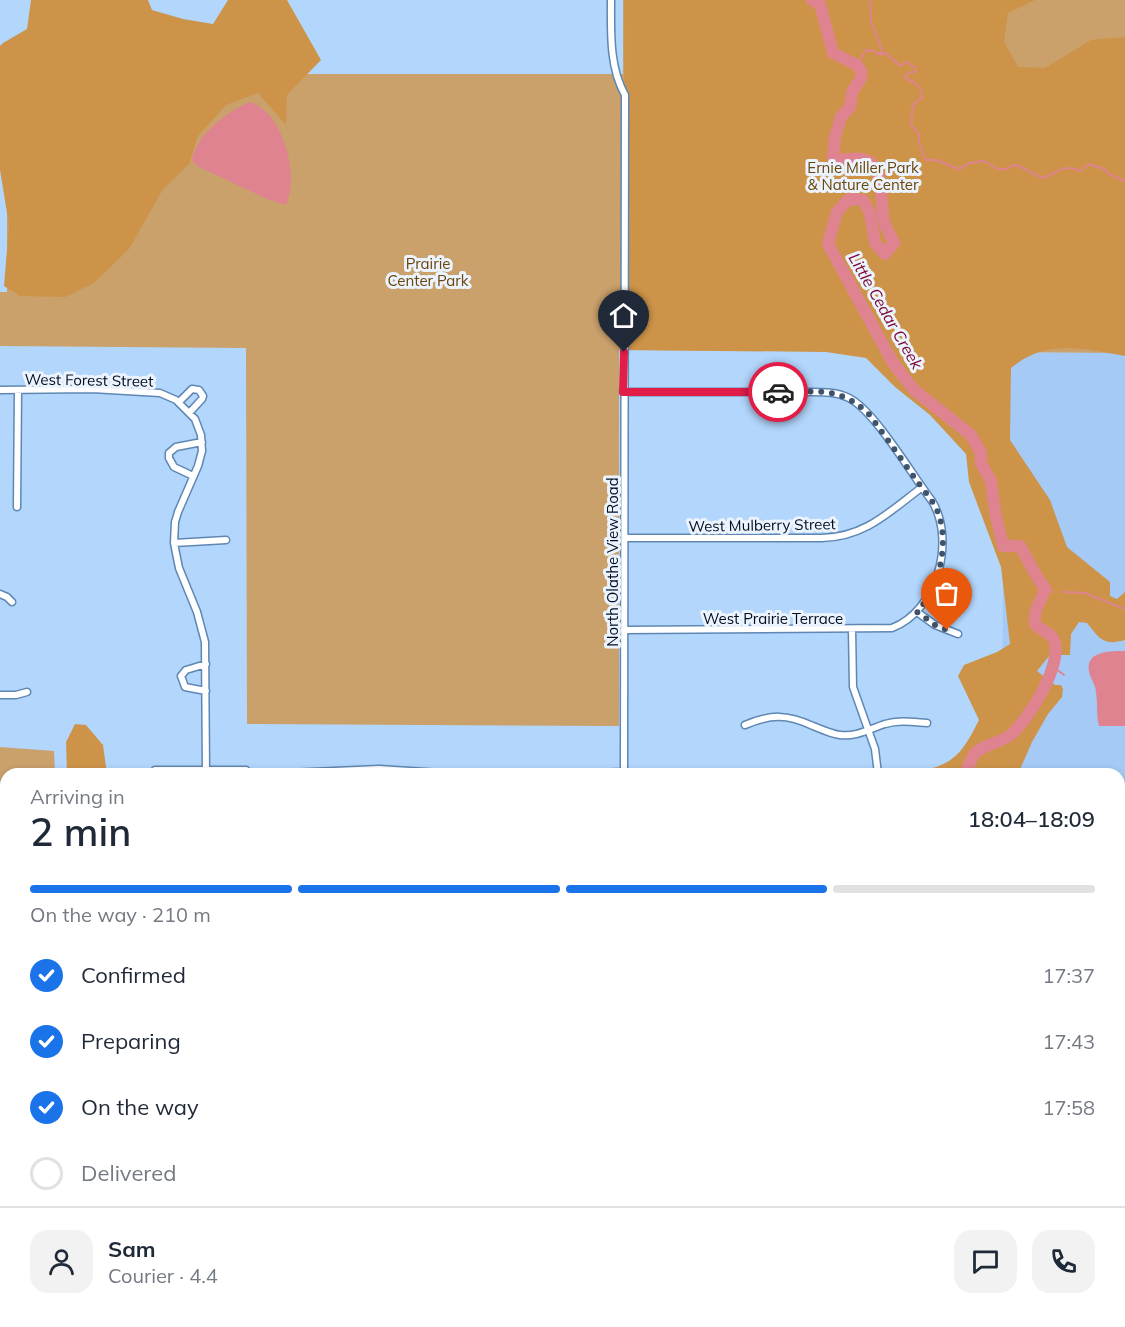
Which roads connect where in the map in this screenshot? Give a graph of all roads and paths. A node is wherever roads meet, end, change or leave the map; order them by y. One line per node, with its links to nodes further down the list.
1 (611, 0): 4 (street, North Olathe View Road)
2 (0, 390): 3 (street, West Forest Street)
3 (18, 390): 5 (street, West Forest Street); 10 (street)
4 (623, 392): 9 (street, West Prairie Terrace); 11 (street, North Olathe View Road)
5 (178, 401): 6 (street); 6 (street)
6 (190, 412): 7 (street)
7 (202, 442): 8 (street); 8 (street)
8 (193, 476): 13 (street)
9 (921, 488): 11 (street, West Mulberry Street); 16 (street, West Prairie Terrace)
10 (17, 507)
11 (625, 538): 18 (street, North Olathe View Road)
12 (226, 540): 13 (street)
13 (174, 543): 20 (street)
14 (0, 594): 15 (street)
15 (12, 602)
16 (917, 612): 17 (street, West Prairie Terrace); 19 (street)
17 (852, 629): 18 (street, West Prairie Terrace); 26 (street)
18 (624, 630): 28 (street, North Olathe View Road)
19 (958, 634)
20 (206, 663): 21 (street); 21 (street)
21 (206, 691): 27 (street)
22 (27, 692): 23 (street)
23 (0, 695)
24 (927, 723): 26 (street)
25 (745, 725): 26 (street)
26 (869, 732): 29 (street)
27 (206, 768)
28 (624, 768)
29 (877, 768)
30 (1125, 1062): 31 (street)
31 (1125, 1093)

